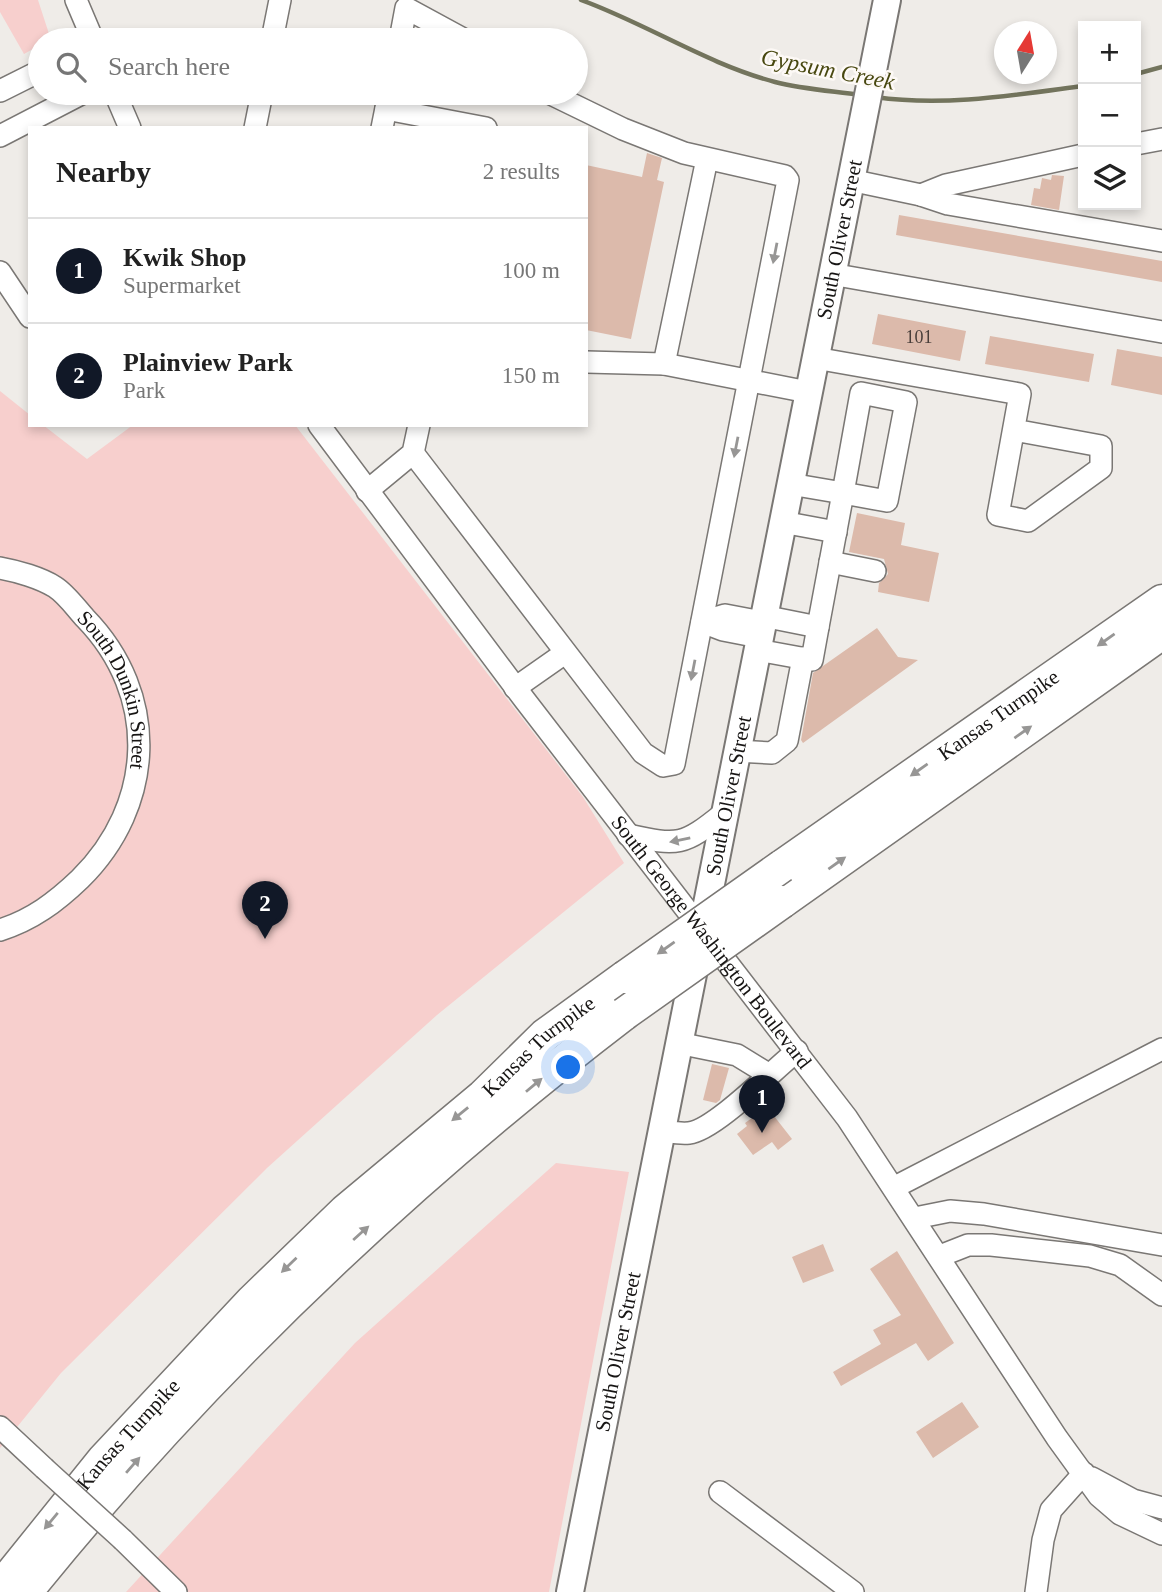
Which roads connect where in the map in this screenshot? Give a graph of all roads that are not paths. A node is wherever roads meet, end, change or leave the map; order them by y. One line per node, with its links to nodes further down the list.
1 (76, 0): 4 (street)
2 (280, 0): 5 (street)
3 (887, 0): 24 (main road, South Oliver Street)
4 (88, 28)
5 (274, 28)
6 (402, 28): 7 (street)
7 (443, 28)
8 (28, 77): 9 (street)
9 (0, 92)
10 (60, 105): 19 (street)
11 (120, 105): 16 (street)
12 (260, 105): 17 (street)
13 (564, 105): 15 (street)
14 (386, 110): 18 (street)
15 (583, 120): 23 (street)
16 (129, 126)
17 (255, 126)
18 (475, 126)
19 (0, 136)
20 (1162, 139): 21 (street)
21 (1141, 143)
22 (1078, 156): 25 (street)
23 (706, 159): 33 (street); 34 (street, one-way to 34)
24 (850, 180): 25 (street); 28 (main road, South Oliver Street)
25 (921, 195): 26 (street)
26 (1162, 241)
27 (0, 272): 29 (street)
28 (831, 274): 30 (street); 31 (main road, South Oliver Street)
29 (28, 314)
30 (1162, 332)
31 (815, 358): 35 (main road, South Oliver Street); 38 (street)
32 (588, 362): 33 (street)
33 (664, 364): 34 (street)
34 (749, 380): 35 (street); 49 (street, one-way to 49)
35 (808, 391): 40 (main road, South Oliver Street)
36 (320, 427): 41 (street, South George Washington Boulevard)
37 (419, 427): 39 (street)
38 (1014, 430): 38 (street)
39 (414, 453): 41 (street); 53 (street)
40 (790, 484): 42 (street); 43 (main road, South Oliver Street)
41 (367, 491): 55 (street, South George Washington Boulevard)
42 (843, 493): 42 (street); 44 (street)
43 (782, 522): 44 (street); 51 (main road, South Oliver Street)
44 (836, 531): 45 (street)
45 (830, 562): 47 (street); 50 (street)
46 (0, 568): 60 (street, South Dunkin Street)
47 (875, 571)
48 (1162, 601): 78 (highway, Kansas Turnpike, one-way to 78, bridge)
49 (702, 622): 51 (street); 53 (street, one-way to 53)
50 (818, 627): 51 (street); 54 (street)
51 (760, 631): 54 (street); 56 (main road, South Oliver Street)
52 (1162, 633): 79 (highway, Kansas Turnpike, one-way to 52, bridge)
53 (565, 653): 55 (street)
54 (803, 658): 56 (street)
55 (515, 688): 58 (street, South George Washington Boulevard)
56 (736, 751): 57 (main road, South Oliver Street)
57 (724, 813): 58 (street, one-way to 58); 59 (main road, South Oliver Street)
58 (628, 835): 59 (street, South George Washington Boulevard)
59 (701, 928): 61 (main road, South Oliver Street); 63 (street, South George Washington Boulevard)
60 (0, 930)
61 (678, 1043): 64 (street); 65 (main road, South Oliver Street)
62 (1162, 1049): 66 (street)
63 (797, 1051): 64 (street); 66 (street, South George Washington Boulevard)
64 (768, 1074): 65 (street)
65 (662, 1131): 81 (main road, South Oliver Street)
66 (895, 1187): 67 (street, South George Washington Boulevard)
67 (915, 1218): 68 (street); 69 (street, South George Washington Boulevard)
68 (1162, 1245)
69 (940, 1256): 70 (street); 72 (street, South George Washington Boulevard)
70 (1162, 1295)
71 (0, 1427): 80 (street, bridge)
72 (1084, 1473): 74 (street); 77 (street, South George Washington Boulevard); 83 (street)
73 (720, 1492): 82 (street)
74 (1133, 1500): 75 (street); 76 (street)
75 (1162, 1508)
76 (1162, 1528)
77 (1162, 1534)
78 (0, 1588)
79 (26, 1592)
80 (176, 1592)
81 (570, 1592)
82 (853, 1592)
83 (1036, 1592)

